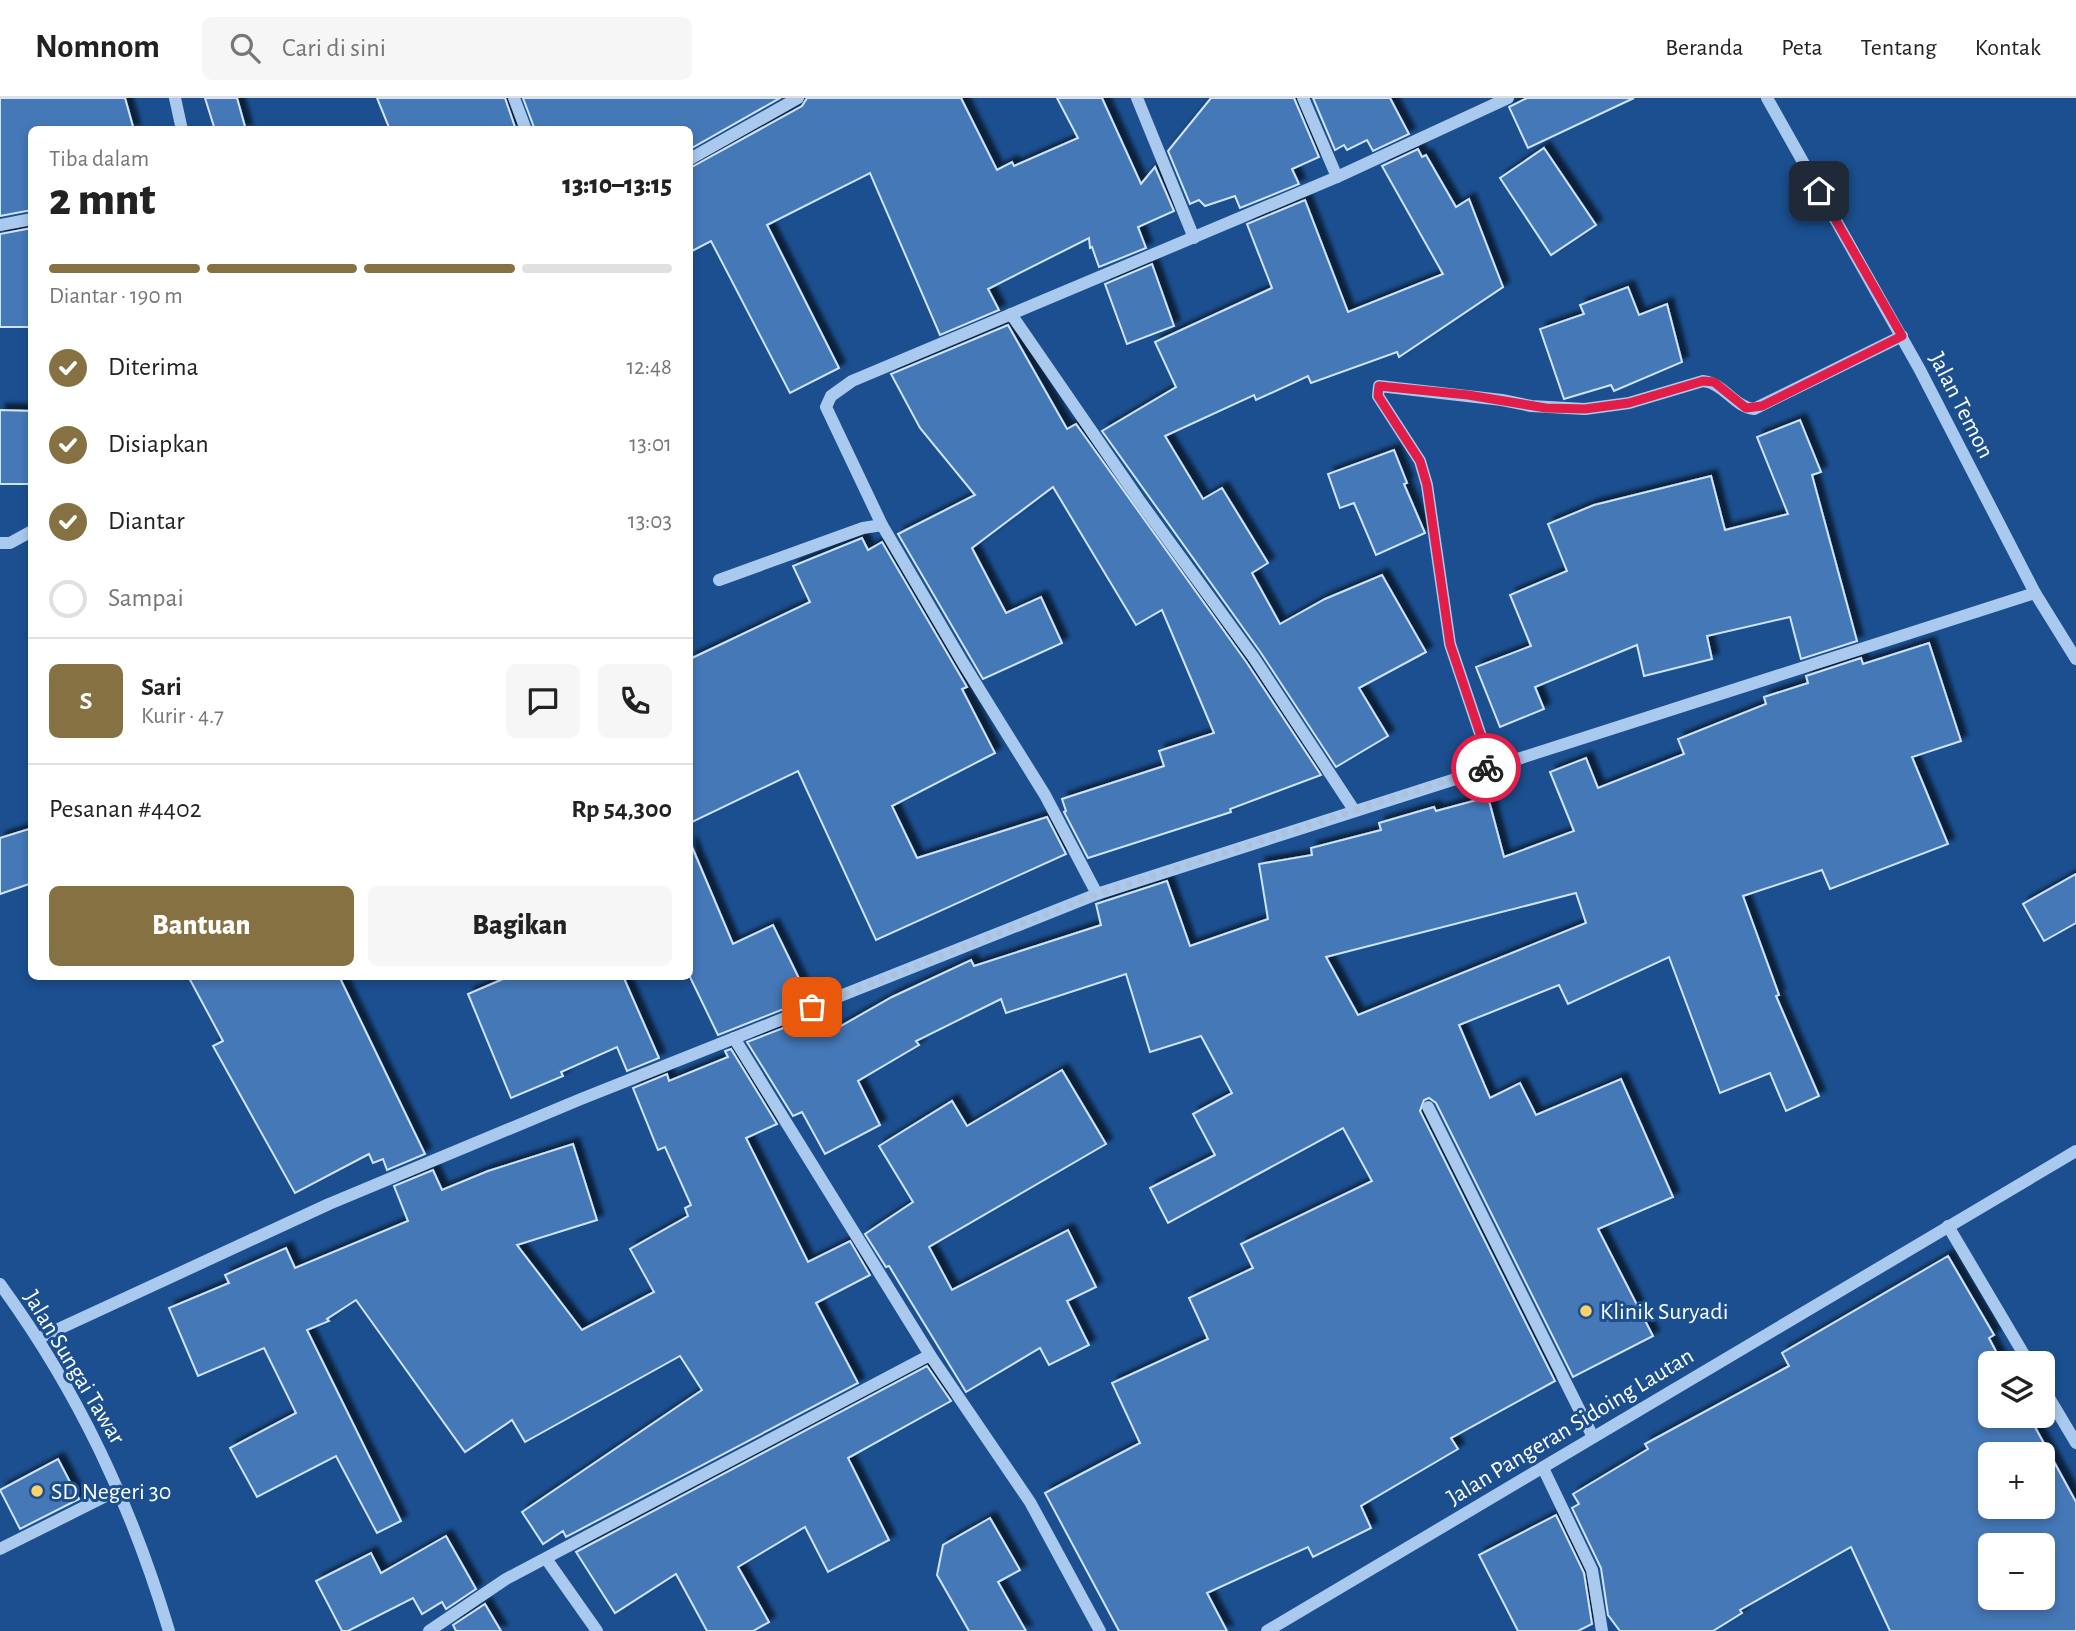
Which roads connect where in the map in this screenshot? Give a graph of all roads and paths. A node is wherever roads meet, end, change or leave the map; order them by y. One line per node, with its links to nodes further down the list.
1 (175, 98): 8 (street)
2 (514, 98): 9 (street)
3 (798, 98): 10 (street)
4 (1303, 98): 11 (street)
5 (1508, 98): 11 (street)
6 (1767, 98): 16 (street, Jalan Temon)
7 (1140, 103): 14 (street)
8 (181, 126)
9 (524, 126)
10 (693, 157)
11 (1337, 177): 14 (street)
12 (28, 220): 13 (street)
13 (0, 225)
14 (1194, 238): 15 (street)
15 (1011, 314): 17 (street); 24 (street)
16 (1902, 336): 21 (street, Jalan Temon); 23 (street)
17 (883, 525): 20 (street); 25 (street)
18 (28, 533): 19 (street)
19 (0, 543)
20 (719, 580)
21 (2035, 593): 22 (street, Jalan Temon); 23 (street)
22 (2076, 659)
23 (1491, 766): 24 (street)
24 (1354, 810): 25 (street)
25 (1097, 894): 26 (street)
26 (734, 1038): 31 (street); 33 (street)
27 (1428, 1107): 35 (street)
28 (2076, 1151): 29 (street, Jalan Pangeran Sidoing Lautan)
29 (1948, 1226): 32 (street); 35 (street, Jalan Pangeran Sidoing Lautan)
30 (0, 1284): 31 (street, Jalan Sungai Tawar)
31 (39, 1338): 38 (street, Jalan Sungai Tawar)
32 (2022, 1351)
33 (930, 1355): 40 (street); 44 (street)
34 (2055, 1408): 36 (street)
35 (1593, 1437): 37 (street, Jalan Pangeran Sidoing Lautan)
36 (2076, 1443)
37 (1543, 1468): 45 (street, Jalan Pangeran Sidoing Lautan); 46 (street)
38 (118, 1490): 39 (street); 41 (street, Jalan Sungai Tawar)
39 (0, 1549)
40 (544, 1561): 42 (street); 43 (street)
41 (169, 1631)
42 (429, 1631)
43 (597, 1631)
44 (1100, 1631)
45 (1267, 1631)
46 (1602, 1631)

